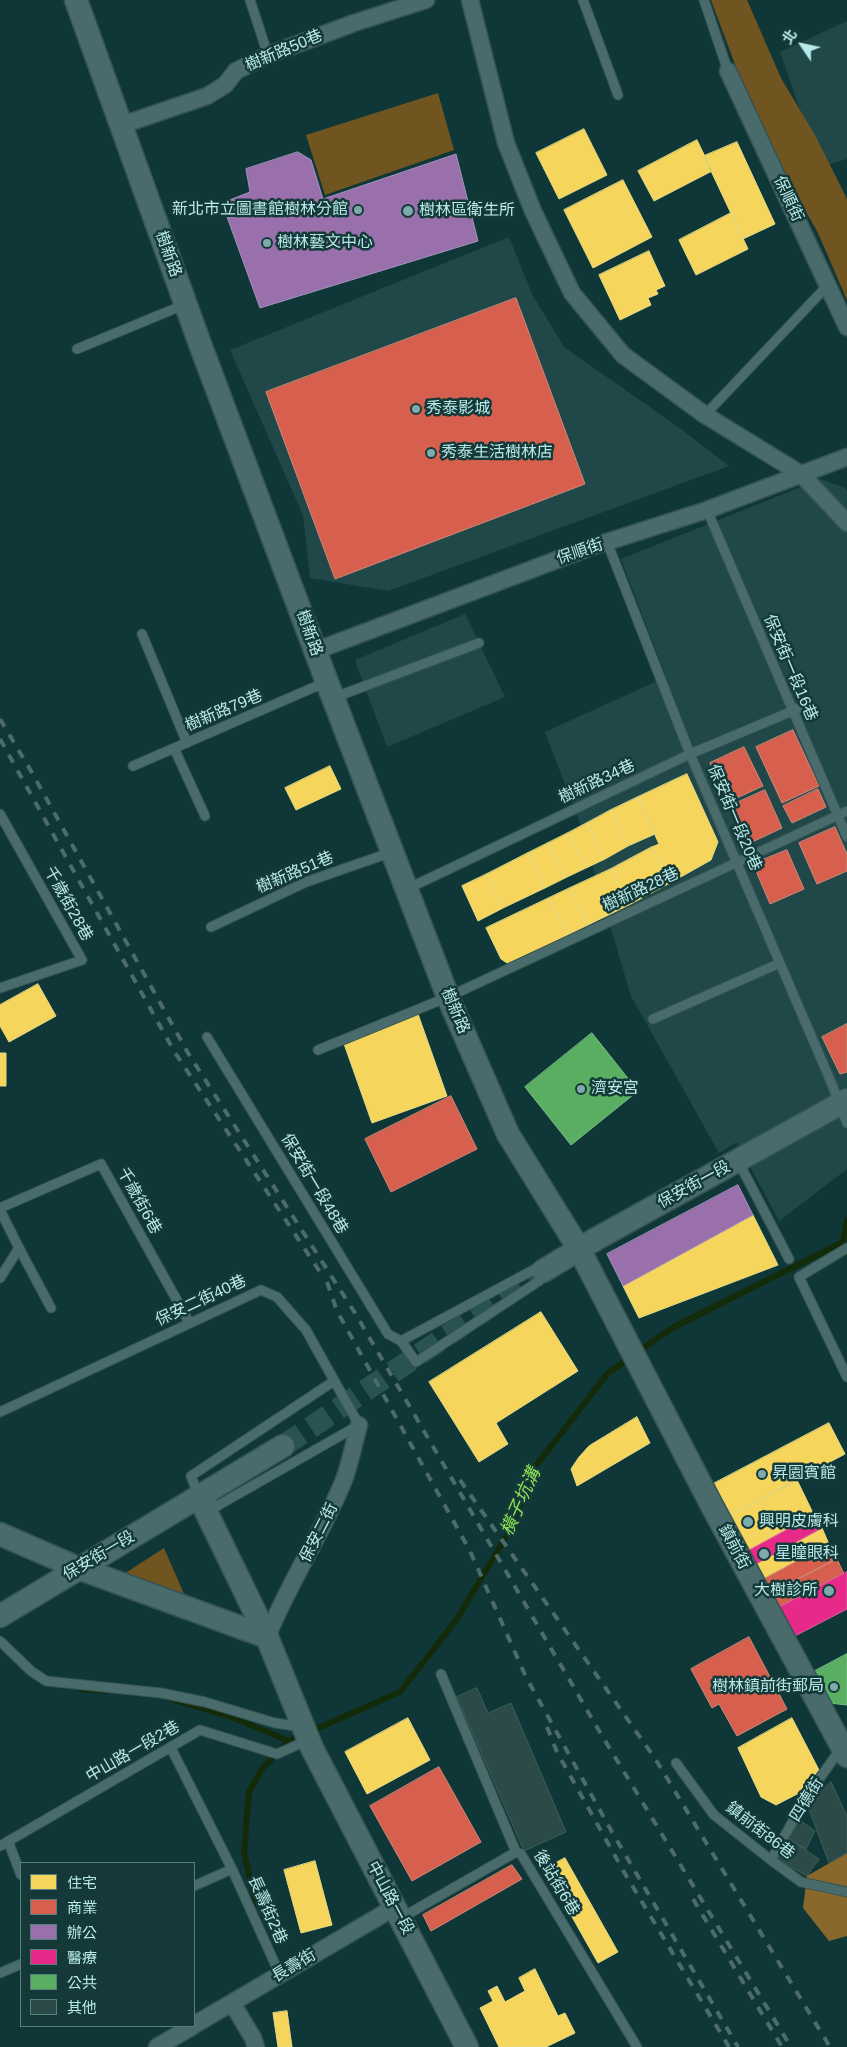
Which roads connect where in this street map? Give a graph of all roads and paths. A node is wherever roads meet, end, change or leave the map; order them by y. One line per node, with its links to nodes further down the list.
1 (76, 0): 10 (main road, 樹新路)
2 (250, 0): 7 (lane)
3 (426, 0): 7 (street, 樹新路50巷)
4 (470, 0): 15 (street)
5 (583, 0): 9 (lane)
6 (704, 0): 8 (lane)
7 (268, 55): 10 (street, 樹新路50巷)
8 (728, 71): 11 (street, 保順街)
9 (618, 95)
10 (122, 125): 12 (main road, 樹新路)
11 (828, 285): 13 (street, 保順街); 15 (lane)
12 (186, 304): 14 (lane); 23 (main road, 樹新路)
13 (847, 327)
14 (78, 349)
15 (705, 415): 17 (street)
16 (847, 457): 17 (street, 保順街)
17 (801, 474): 18 (street, 保順街); 19 (street)
18 (707, 510): 20 (street, 保順街); 26 (lane, 保安街一段16巷)
19 (847, 523)
20 (606, 542): 23 (street, 保順街); 29 (lane, 保安街一段20巷)
21 (142, 634): 27 (lane)
22 (479, 642): 24 (lane, 樹新路79巷)
23 (315, 651): 24 (main road, 樹新路)
24 (330, 690): 27 (lane, 樹新路79巷); 36 (main road, 樹新路)
25 (802, 707): 26 (lane, 樹新路34巷)
26 (792, 711): 29 (lane, 樹新路34巷); 34 (lane, 保安街一段16巷)
27 (187, 743): 28 (lane, 樹新路79巷)
28 (174, 748): 30 (lane, 樹新路79巷); 33 (lane)
29 (690, 754): 37 (lane, 保安街一段20巷); 38 (lane, 樹新路34巷)
30 (132, 766)
31 (847, 811): 34 (lane, 樹新路28巷)
32 (0, 814): 41 (lane, 千歲街28巷)
33 (205, 816)
34 (837, 816): 35 (lane, 保安街一段16巷); 37 (lane, 樹新路28巷)
35 (847, 838)
36 (392, 852): 38 (main road, 樹新路); 39 (lane, 樹新路51巷)
37 (736, 862): 40 (lane, 保安街一段20巷); 42 (lane, 樹新路28巷)
38 (407, 889): 42 (main road, 樹新路)
39 (211, 927)
40 (780, 963): 43 (lane); 46 (lane, 保安街一段20巷)
41 (0, 988)
42 (448, 997): 45 (lane, 樹新路28巷); 51 (main road, 樹新路)
43 (653, 1019)
44 (208, 1037): 57 (lane, 保安街一段48巷)
45 (318, 1050)
46 (845, 1109): 47 (main road, 保安街一段)
47 (738, 1160): 51 (main road, 保安街一段); 52 (lane)
48 (0, 1209): 49 (lane); 56 (lane, 千歲街6巷)
49 (20, 1248): 54 (lane); 55 (lane)
50 (847, 1248): 58 (lane)
51 (579, 1249): 53 (main road, 保安街一段); 72 (main road, 鎮前街)
52 (789, 1259)
53 (543, 1271): 57 (lane, 保安街一段); 57 (lane, 保安街一段)
54 (0, 1278)
55 (51, 1308)
56 (189, 1322): 59 (lane, 保安二街40巷); 60 (lane, 保安二街40巷)
57 (401, 1341)
58 (847, 1376)
59 (334, 1381): 61 (lane, 保安二街40巷); 63 (lane)
60 (0, 1412)
61 (359, 1424): 63 (lane); 67 (street, 保安二街)
62 (283, 1446): 63 (main road, 保安街一段)
63 (199, 1496): 65 (main road, 保安街一段); 67 (main road, 中山路一段)
64 (0, 1534): 65 (main road)
65 (78, 1568): 66 (main road, 保安街一段); 67 (main road)
66 (0, 1616)
67 (267, 1637): 70 (main road, 中山路一段)
68 (0, 1641): 70 (lane)
69 (441, 1674): 75 (lane)
70 (308, 1738): 71 (lane, 中山路一段2巷); 81 (main road, 中山路一段)
71 (171, 1748): 74 (lane, 中山路一段2巷); 77 (lane)
72 (846, 1748): 76 (lane, 四德街)
73 (676, 1763): 76 (lane, 鎮前街86巷)
74 (4, 1844): 78 (lane)
75 (516, 1852): 81 (lane, 後站街6巷); 91 (lane, 後站街6巷)
76 (771, 1860): 80 (lane, 鎮前街86巷)
77 (232, 1869): 79 (lane, 長壽街2巷); 84 (lane, 長壽街2巷)
78 (20, 1873)
79 (195, 1886)
80 (847, 1892)
81 (398, 1912): 84 (street, 長壽街); 90 (main road, 中山路一段)
82 (20, 1964): 83 (lane)
83 (0, 1973)
84 (280, 1975): 85 (street, 長壽街)
85 (232, 2003): 86 (street, 長壽街); 89 (street)
86 (195, 2025)
87 (192, 2027): 88 (street, 長壽街)
88 (157, 2047)
89 (256, 2047)
90 (467, 2047)
91 (637, 2047)

